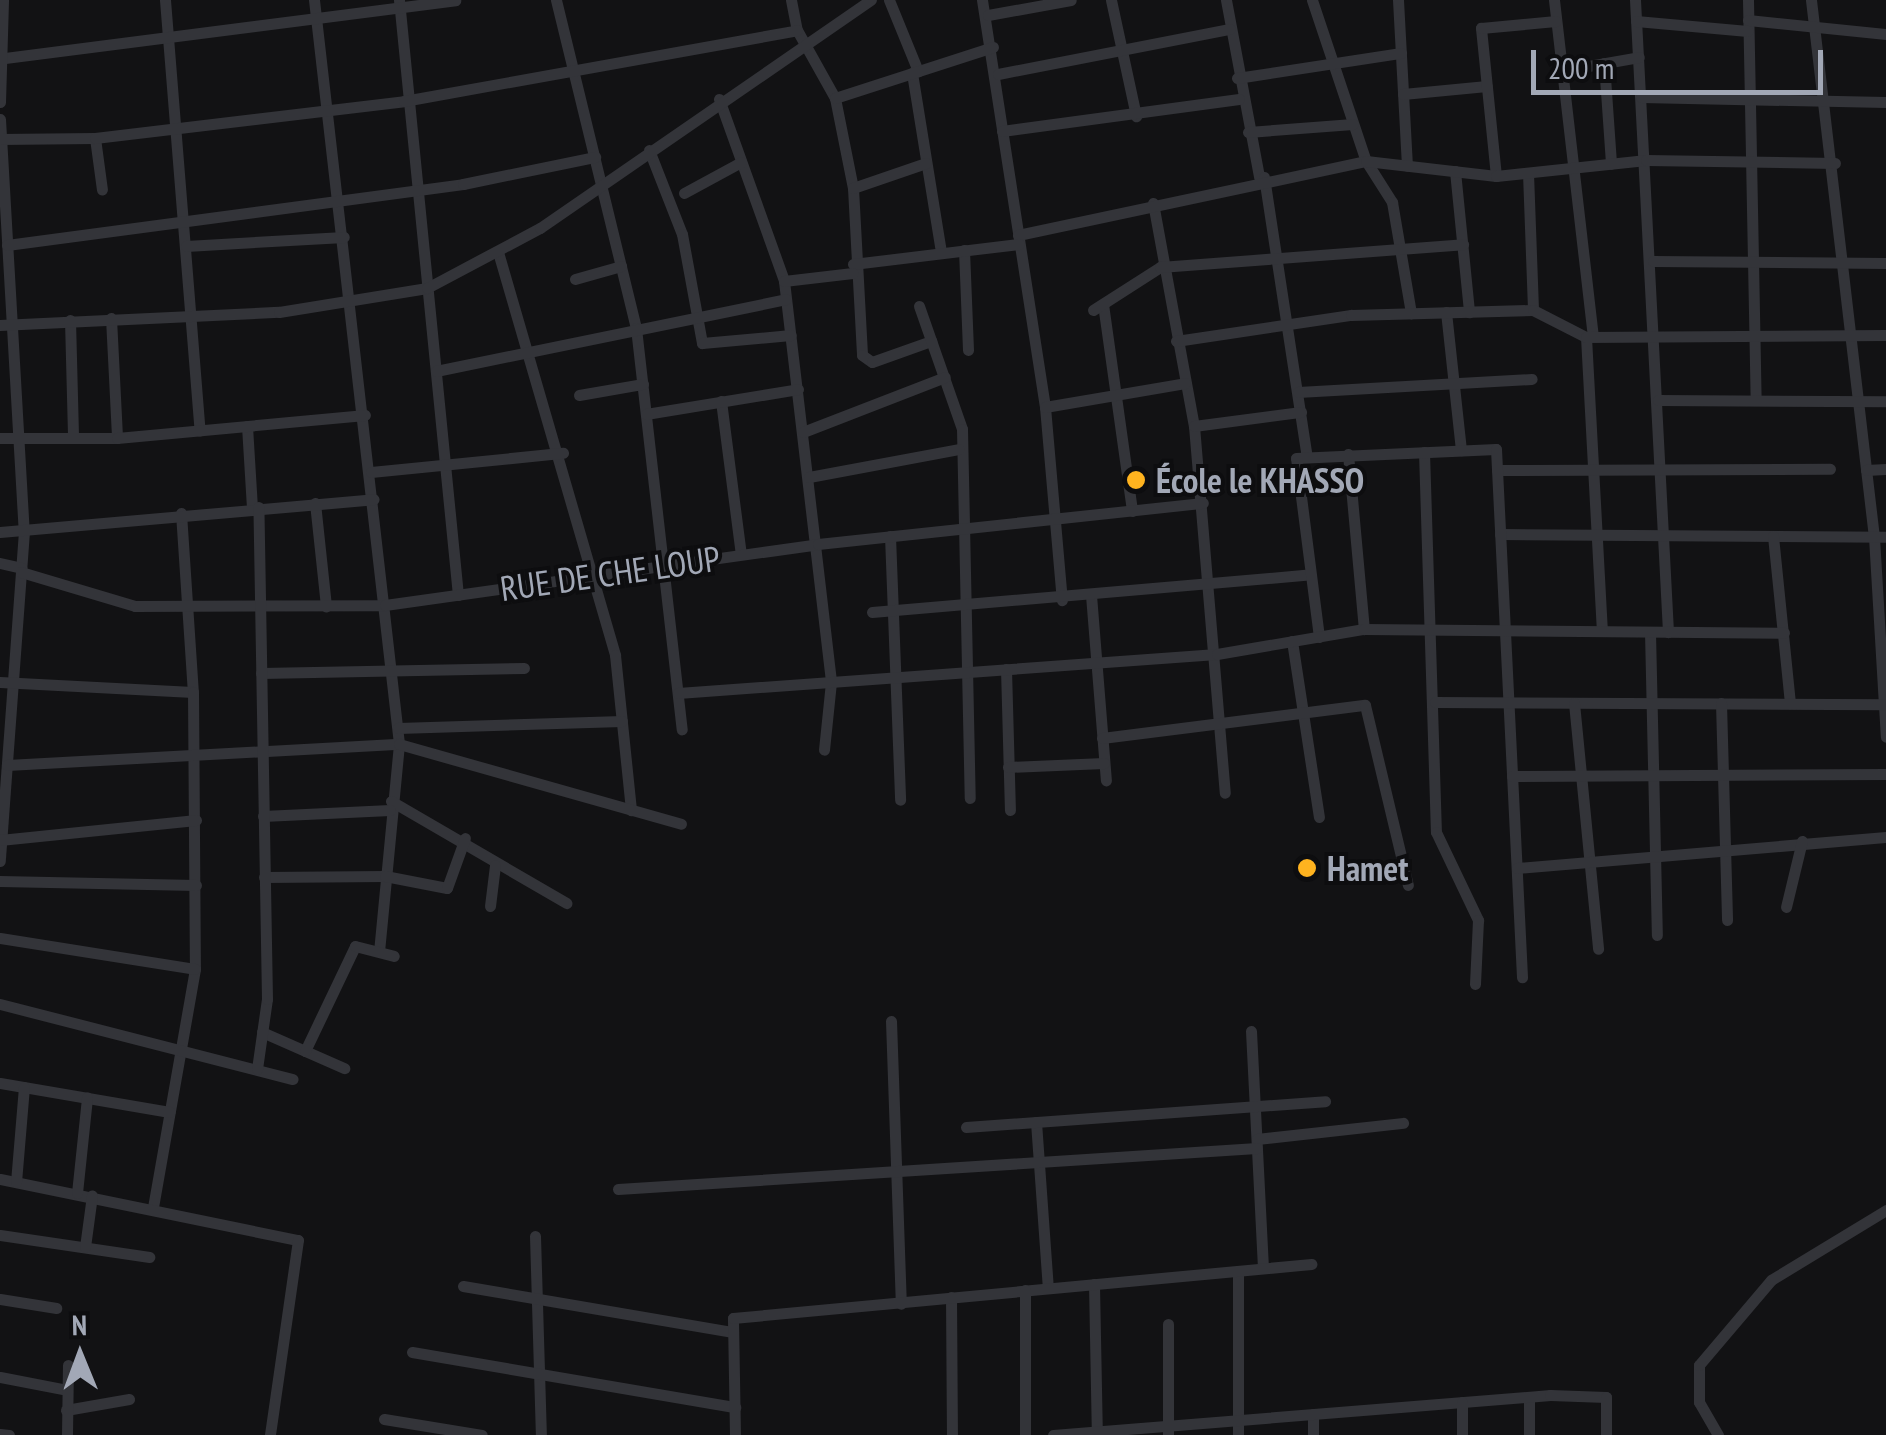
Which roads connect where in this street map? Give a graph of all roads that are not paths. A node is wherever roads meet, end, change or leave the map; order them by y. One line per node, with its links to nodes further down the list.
1 (164, 0): 29 (street)
2 (314, 0): 20 (street)
3 (455, 0): 19 (street)
4 (556, 0): 38 (street)
5 (791, 0): 27 (street)
6 (871, 0): 27 (street)
7 (889, 0): 39 (street)
8 (982, 0): 21 (street)
9 (1071, 0): 21 (street)
10 (1112, 0): 31 (street)
11 (1226, 0): 26 (street)
12 (1312, 0): 36 (street)
13 (1398, 0): 32 (street)
14 (1554, 0): 23 (street)
15 (1634, 0): 22 (street)
16 (1748, 0): 24 (street)
17 (1812, 0): 25 (street)
18 (2, 1): 34 (street)
19 (399, 2): 20 (street); 49 (street)
20 (315, 16): 29 (street); 53 (street)
21 (988, 16): 30 (street)
22 (1636, 21): 24 (street); 33 (street)
23 (1556, 22): 37 (street); 42 (street)
24 (1748, 25): 25 (street); 48 (street)
25 (1814, 26): 28 (street); 50 (street)
26 (1230, 30): 31 (street); 41 (street)
27 (800, 34): 38 (street); 45 (street); 46 (street)
28 (1886, 34)
29 (168, 36): 34 (street); 57 (street)
30 (994, 47): 39 (street); 40 (street)
31 (1120, 49): 40 (street); 54 (street)
32 (1401, 53): 36 (street); 43 (street)
33 (1638, 57): 35 (street); 44 (street)
34 (5, 58): 51 (street)
35 (1604, 63): 37 (street); 68 (street)
36 (1333, 64): 41 (street); 56 (street)
37 (1560, 71): 72 (street)
38 (574, 72): 49 (street); 63 (street)
39 (915, 72): 45 (street); 67 (street)
40 (998, 74): 58 (street)
41 (1236, 78): 47 (street)
42 (1487, 86): 43 (street); 75 (street)
43 (1403, 94): 71 (street)
44 (1642, 97): 48 (street); 64 (street)
45 (835, 98): 78 (street)
46 (718, 99): 62 (street); 66 (street)
47 (1240, 99): 54 (street); 59 (street)
48 (1750, 99): 50 (street); 70 (street)
49 (404, 101): 53 (street); 80 (street)
50 (1827, 101): 52 (street); 69 (street)
51 (0, 102)
52 (1886, 102)
53 (325, 110): 57 (street); 82 (street)
54 (1136, 116): 58 (street)
55 (0, 119): 60 (street)
56 (1354, 124): 59 (street); 65 (street)
57 (176, 128): 61 (street); 85 (street)
58 (1002, 131): 87 (street)
59 (1248, 132): 76 (street)
60 (0, 138): 61 (street); 84 (street)
61 (95, 138): 79 (street)
62 (649, 150): 77 (street); 114 (street)
63 (594, 157): 77 (street); 80 (street)
64 (1646, 160): 68 (street); 70 (street); 96 (street)
65 (1366, 161): 71 (street); 76 (street); 92 (street)
66 (741, 162): 81 (street); 104 (street)
67 (926, 163): 78 (street); 94 (street)
68 (1611, 164): 72 (street)
69 (1835, 164): 70 (street); 98 (street)
70 (1751, 165): 97 (street)
71 (1407, 166): 73 (street)
72 (1570, 168): 74 (street); 125 (street)
73 (1455, 172): 75 (street); 88 (street)
74 (1528, 173): 75 (street); 109 (street)
75 (1496, 176)
76 (1261, 177): 83 (street); 95 (street)
77 (601, 184): 93 (street); 100 (street)
78 (853, 188): 102 (street)
79 (102, 190)
80 (413, 191): 82 (street); 105 (street)
81 (684, 193)
82 (339, 201): 85 (street); 86 (street)
83 (1153, 203): 87 (street); 101 (street)
84 (3, 219): 89 (street)
85 (186, 221): 89 (street); 90 (street)
86 (344, 236): 90 (street); 107 (street)
87 (1018, 239): 91 (street); 145 (street)
88 (1462, 244): 92 (street); 111 (street)
89 (7, 245): 117 (street)
90 (186, 246): 113 (street)
91 (964, 250): 94 (street); 129 (street)
92 (1401, 251): 95 (street); 112 (street)
93 (498, 252): 105 (street); 128 (street)
94 (941, 253): 102 (street)
95 (1278, 258): 101 (street); 118 (street)
96 (1653, 261): 97 (street); 121 (street)
97 (1753, 262): 98 (street); 120 (street)
98 (1845, 262): 99 (street); 122 (street)
99 (1886, 264)
100 (621, 266): 103 (street); 119 (street)
101 (1160, 267): 127 (street); 138 (street)
102 (853, 268): 104 (street); 126 (street)
103 (574, 279)
104 (784, 281): 106 (street)
105 (427, 288): 107 (street); 130 (street)
106 (786, 299): 114 (street); 123 (street)
107 (354, 303): 113 (street); 148 (street)
108 (919, 306): 126 (street)
109 (1533, 310): 111 (street); 125 (street)
110 (1446, 312): 111 (street); 112 (street); 133 (street)
111 (1469, 312)
112 (1411, 313): 118 (street)
113 (189, 314): 115 (street); 151 (street)
114 (696, 315): 119 (street); 123 (street)
115 (111, 318): 116 (street); 156 (street)
116 (70, 320): 117 (street); 155 (street)
117 (6, 324): 154 (street)
118 (1288, 324): 127 (street); 137 (street)
119 (636, 328): 128 (street); 135 (street)
120 (1754, 330): 121 (street); 122 (street); 141 (street)
121 (1658, 334): 125 (street); 140 (street)
122 (1852, 334): 124 (street); 142 (street)
123 (791, 335): 136 (street)
124 (1886, 335)
125 (1590, 337): 165 (street)
126 (932, 340): 131 (street)
127 (1176, 341): 134 (street)
128 (532, 350): 130 (street); 160 (street)
129 (968, 350)
130 (436, 372): 163 (street)
131 (944, 377): 152 (street); 157 (street)
132 (1532, 378): 133 (street)
133 (1453, 379): 137 (street); 158 (street)
134 (1185, 383): 138 (street); 150 (street)
135 (643, 384): 139 (street); 147 (street)
136 (798, 389): 143 (street); 152 (street)
137 (1298, 392): 146 (street)
138 (1122, 394): 145 (street); 176 (street)
139 (579, 395)
140 (1658, 400): 141 (street); 164 (street)
141 (1756, 400): 142 (street)
142 (1859, 400): 144 (street); 169 (street)
143 (721, 402): 147 (street); 189 (street)
144 (1886, 402)
145 (1045, 407): 178 (street)
146 (1301, 412): 150 (street); 162 (street)
147 (646, 414): 191 (street)
148 (366, 415): 149 (street); 170 (street)
149 (247, 426): 151 (street); 175 (street)
150 (1194, 426): 174 (street)
151 (200, 430): 156 (street)
152 (803, 432): 171 (street)
153 (0, 438): 154 (street)
154 (18, 438): 155 (street); 180 (street)
155 (73, 438): 156 (street)
156 (118, 438)
157 (958, 449): 171 (street); 179 (street)
158 (1461, 450): 159 (street); 168 (street)
159 (1424, 452): 161 (street); 210 (street)
160 (563, 453): 163 (street); 194 (street)
161 (1348, 454): 162 (street); 209 (street)
162 (1308, 457): 193 (street)
163 (445, 463): 170 (street); 196 (street)
164 (1660, 465): 165 (street); 166 (street); 185 (street)
165 (1593, 468): 168 (street); 183 (street)
166 (1830, 469)
167 (1886, 469): 169 (street)
168 (1497, 470): 182 (street)
169 (1866, 470): 187 (street)
170 (371, 472): 172 (street)
171 (809, 476): 188 (street)
172 (374, 499): 173 (street); 199 (street)
173 (315, 503): 175 (street); 200 (street)
174 (1203, 503): 176 (street, RUE DE CHE LOUP); 195 (street)
175 (255, 507): 177 (street); 203 (street)
176 (1132, 511): 178 (street, RUE DE CHE LOUP)
177 (181, 513): 180 (street); 204 (street)
178 (1056, 519): 179 (street, RUE DE CHE LOUP); 198 (street)
179 (960, 528): 184 (street, RUE DE CHE LOUP); 201 (street)
180 (24, 531): 181 (street); 192 (street)
181 (0, 532)
182 (1500, 534): 183 (street); 211 (street)
183 (1596, 535): 185 (street); 212 (street)
184 (890, 536): 188 (street, RUE DE CHE LOUP); 205 (street)
185 (1667, 536): 186 (street); 214 (street)
186 (1773, 536): 187 (street); 215 (street)
187 (1880, 537): 202 (street)
188 (818, 544): 189 (street, RUE DE CHE LOUP); 226 (street)
189 (741, 554): 191 (street, RUE DE CHE LOUP)
190 (0, 563): 192 (street, RUE DE CHE LOUP)
191 (664, 566): 194 (street, RUE DE CHE LOUP); 229 (street)
192 (21, 570): 204 (street, RUE DE CHE LOUP); 208 (street)
193 (1305, 575): 195 (street); 216 (street)
194 (594, 576): 196 (street, RUE DE CHE LOUP); 238 (street)
195 (1210, 579): 197 (street); 218 (street)
196 (458, 595): 199 (street, RUE DE CHE LOUP)
197 (1091, 595): 198 (street); 219 (street)
198 (1062, 600): 201 (street)
199 (385, 605): 200 (street, RUE DE CHE LOUP); 221 (street)
200 (326, 606): 203 (street, RUE DE CHE LOUP)
201 (963, 606): 205 (street); 223 (street)
202 (1882, 606): 236 (street)
203 (260, 608): 204 (street, RUE DE CHE LOUP); 224 (street)
204 (189, 609): 228 (street)
205 (893, 611): 206 (street); 225 (street)
206 (872, 612)
207 (0, 623): 208 (street)
208 (17, 623): 227 (street)
209 (1364, 629): 210 (street); 216 (street)
210 (1436, 630): 211 (street); 230 (street)
211 (1506, 630): 212 (street); 231 (street)
212 (1602, 632): 213 (street)
213 (1650, 632): 214 (street); 233 (street)
214 (1668, 632): 215 (street)
215 (1784, 633): 235 (street)
216 (1320, 637): 217 (street)
217 (1292, 641): 218 (street); 237 (street)
218 (1217, 654): 219 (street); 239 (street)
219 (1096, 663): 222 (street); 243 (street)
220 (524, 668): 221 (street)
221 (392, 670): 224 (street); 240 (street)
222 (1006, 670): 223 (street); 250 (street)
223 (966, 672): 225 (street); 258 (street)
224 (260, 673): 245 (street)
225 (896, 678): 226 (street); 259 (street)
226 (831, 682): 229 (street); 246 (street)
227 (6, 683): 228 (street); 249 (street)
228 (192, 692): 247 (street)
229 (678, 693): 241 (street)
230 (1435, 702): 231 (street); 293 (street)
231 (1508, 703): 232 (street); 254 (street)
232 (1574, 703): 233 (street); 255 (street)
233 (1652, 703): 234 (street); 252 (street)
234 (1721, 703): 235 (street); 253 (street)
235 (1790, 703): 236 (street)
236 (1885, 704): 242 (street)
237 (1303, 713): 239 (street); 264 (street); 281 (street)
238 (622, 721): 240 (street); 261 (street)
239 (1223, 723): 243 (street); 257 (street)
240 (398, 728): 244 (street)
241 (682, 730)
242 (1886, 737)
243 (1102, 738): 248 (street)
244 (399, 744): 245 (street); 260 (street); 261 (street)
245 (262, 750): 247 (street); 263 (street)
246 (824, 750)
247 (192, 754): 249 (street); 265 (street)
248 (1104, 763): 250 (street); 256 (street)
249 (7, 765): 269 (street)
250 (1008, 767): 262 (street)
251 (1886, 774): 253 (street)
252 (1654, 775): 253 (street); 255 (street); 272 (street)
253 (1723, 775): 271 (street)
254 (1512, 776): 255 (street); 276 (street)
255 (1581, 776): 273 (street)
256 (1106, 780)
257 (1224, 794)
258 (970, 798)
259 (900, 800)
260 (390, 806): 263 (street); 267 (street); 277 (street)
261 (631, 810): 266 (street)
262 (1010, 810)
263 (263, 816): 278 (street)
264 (1319, 817)
265 (196, 820): 269 (street); 280 (street)
266 (681, 824)
267 (465, 838): 275 (street); 277 (street)
268 (1886, 838): 270 (street)
269 (1, 840): 274 (street)
270 (1802, 841): 271 (street); 284 (street)
271 (1724, 844): 272 (street); 285 (street)
272 (1656, 858): 273 (street); 286 (street)
273 (1589, 860): 276 (street); 288 (street)
274 (0, 862)
275 (494, 866): 282 (street); 283 (street)
276 (1516, 868): 292 (street)
277 (385, 876): 278 (street); 289 (street)
278 (264, 877): 297 (street)
279 (0, 880): 280 (street)
280 (196, 885): 291 (street)
281 (1408, 885)
282 (566, 903)
283 (490, 906)
284 (1786, 907)
285 (1726, 920)
286 (1657, 935)
287 (0, 938): 291 (street)
288 (1598, 949)
289 (379, 951): 290 (street); 299 (street)
290 (394, 956)
291 (195, 968): 298 (street)
292 (1522, 976)
293 (1474, 984)
294 (0, 1004): 298 (street)
295 (891, 1021): 314 (street)
296 (1252, 1031): 307 (street)
297 (262, 1032): 299 (street); 301 (street)
298 (180, 1050): 301 (street); 308 (street)
299 (306, 1051): 300 (street)
300 (344, 1068)
301 (257, 1069): 302 (street)
302 (293, 1078)
303 (0, 1083): 304 (street)
304 (24, 1087): 305 (street); 316 (street)
305 (87, 1098): 308 (street); 318 (street)
306 (1325, 1102): 307 (street)
307 (1255, 1106): 309 (street); 312 (street)
308 (170, 1112): 320 (street)
309 (1036, 1122): 311 (street); 313 (street)
310 (1403, 1123): 312 (street)
311 (966, 1127)
312 (1257, 1144): 313 (street); 327 (street)
313 (1039, 1162): 314 (street); 331 (street)
314 (896, 1171): 317 (street); 336 (street)
315 (0, 1179): 316 (street)
316 (16, 1182): 318 (street)
317 (618, 1189)
318 (78, 1193): 319 (street)
319 (92, 1196): 320 (street); 324 (street)
320 (153, 1206): 358 (street)
321 (1886, 1210): 370 (street)
322 (0, 1235): 324 (street)
323 (536, 1236): 334 (street)
324 (84, 1248): 325 (street)
325 (149, 1257)
326 (1311, 1264): 327 (street)
327 (1262, 1268): 328 (street)
328 (1238, 1271): 329 (street); 352 (street)
329 (1094, 1284): 331 (street); 354 (street)
330 (463, 1286): 334 (street)
331 (1048, 1288): 332 (street)
332 (1025, 1290): 333 (street); 363 (street)
333 (951, 1297): 336 (street); 362 (street)
334 (538, 1299): 339 (street); 342 (street)
335 (0, 1300): 337 (street)
336 (901, 1304): 339 (street)
337 (56, 1308)
338 (1168, 1324): 353 (street)
339 (734, 1332): 348 (street)
340 (412, 1352): 342 (street)
341 (68, 1365): 344 (street)
342 (540, 1373): 348 (street); 360 (street)
343 (0, 1377): 344 (street)
344 (67, 1390): 349 (street)
345 (130, 1399): 349 (street)
346 (1528, 1400): 347 (street); 368 (street); 369 (street)
347 (1462, 1402): 350 (street); 367 (street)
348 (735, 1406): 361 (street)
349 (66, 1410): 357 (street)
350 (1313, 1414): 352 (street); 366 (street)
351 (384, 1419): 359 (street)
352 (1238, 1420): 353 (street); 365 (street)
353 (1168, 1430): 354 (street)
354 (1097, 1433): 364 (street)
355 (0, 1434): 356 (street)
356 (9, 1435)
357 (67, 1435)
358 (270, 1435)
359 (482, 1435)
360 (541, 1435)
361 (735, 1435)
362 (952, 1435)
363 (1025, 1435)
364 (1053, 1435)
365 (1238, 1435)
366 (1313, 1435)
367 (1462, 1435)
368 (1529, 1435)
369 (1606, 1435)
370 (1718, 1435)

